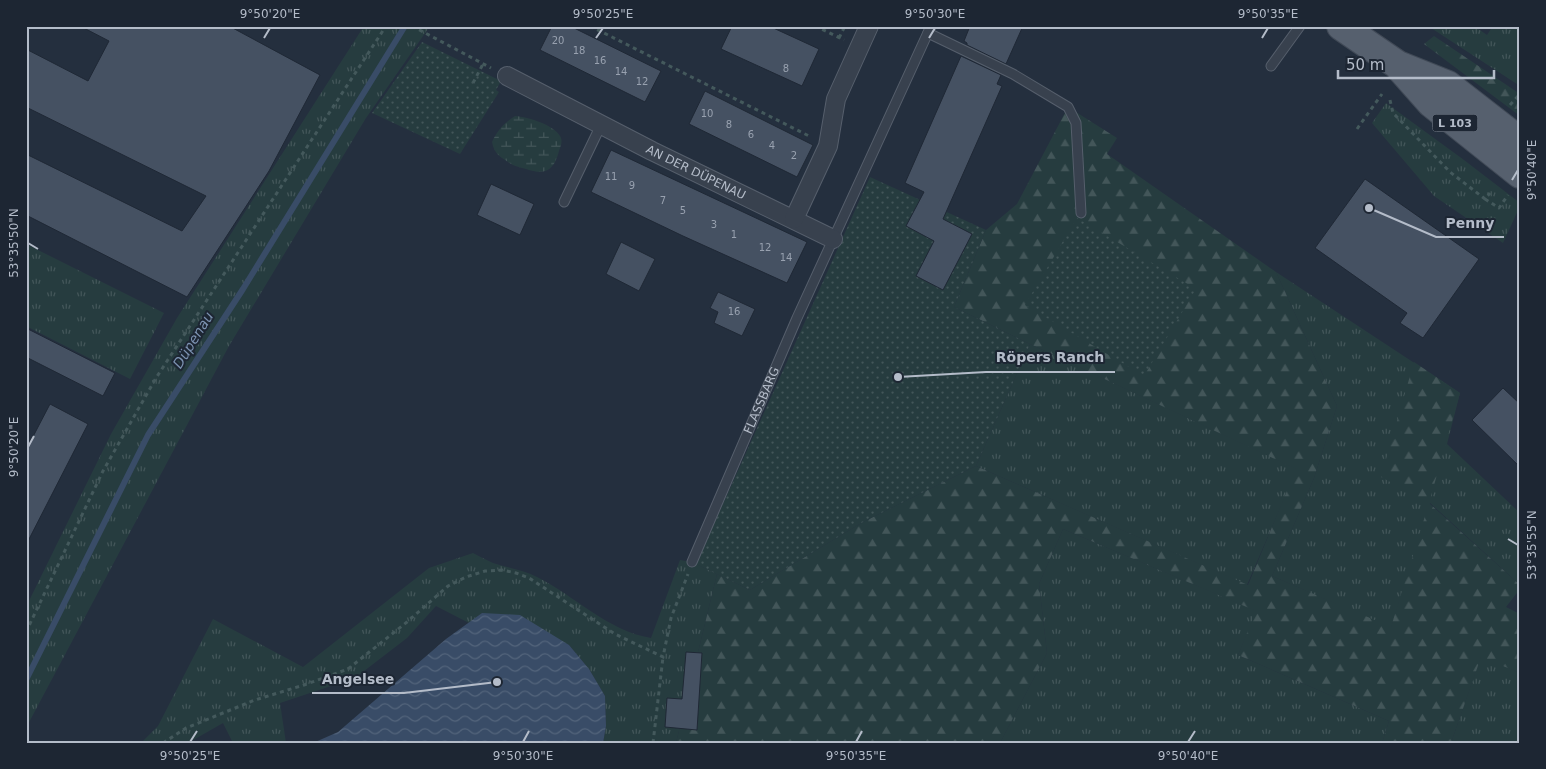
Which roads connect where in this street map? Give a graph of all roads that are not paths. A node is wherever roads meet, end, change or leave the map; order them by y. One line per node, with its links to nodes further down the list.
1 (869, 26): 13 (street)
2 (1300, 26): 6 (lane)
3 (1341, 26): 5 (main road, L 103)
4 (930, 29): 12 (lane); 14 (lane, FLASSBARG)
5 (1398, 65): 9 (main road, L 103); 10 (main road, L 103)
6 (1271, 66)
7 (507, 76): 8 (street, AN DER DÜPENAU)
8 (601, 125): 11 (lane); 13 (street, AN DER DÜPENAU)
9 (1520, 141)
10 (1514, 184)
11 (564, 202)
12 (1081, 213)
13 (794, 219): 14 (street)
14 (833, 239): 15 (lane, FLASSBARG)
15 (692, 562)

